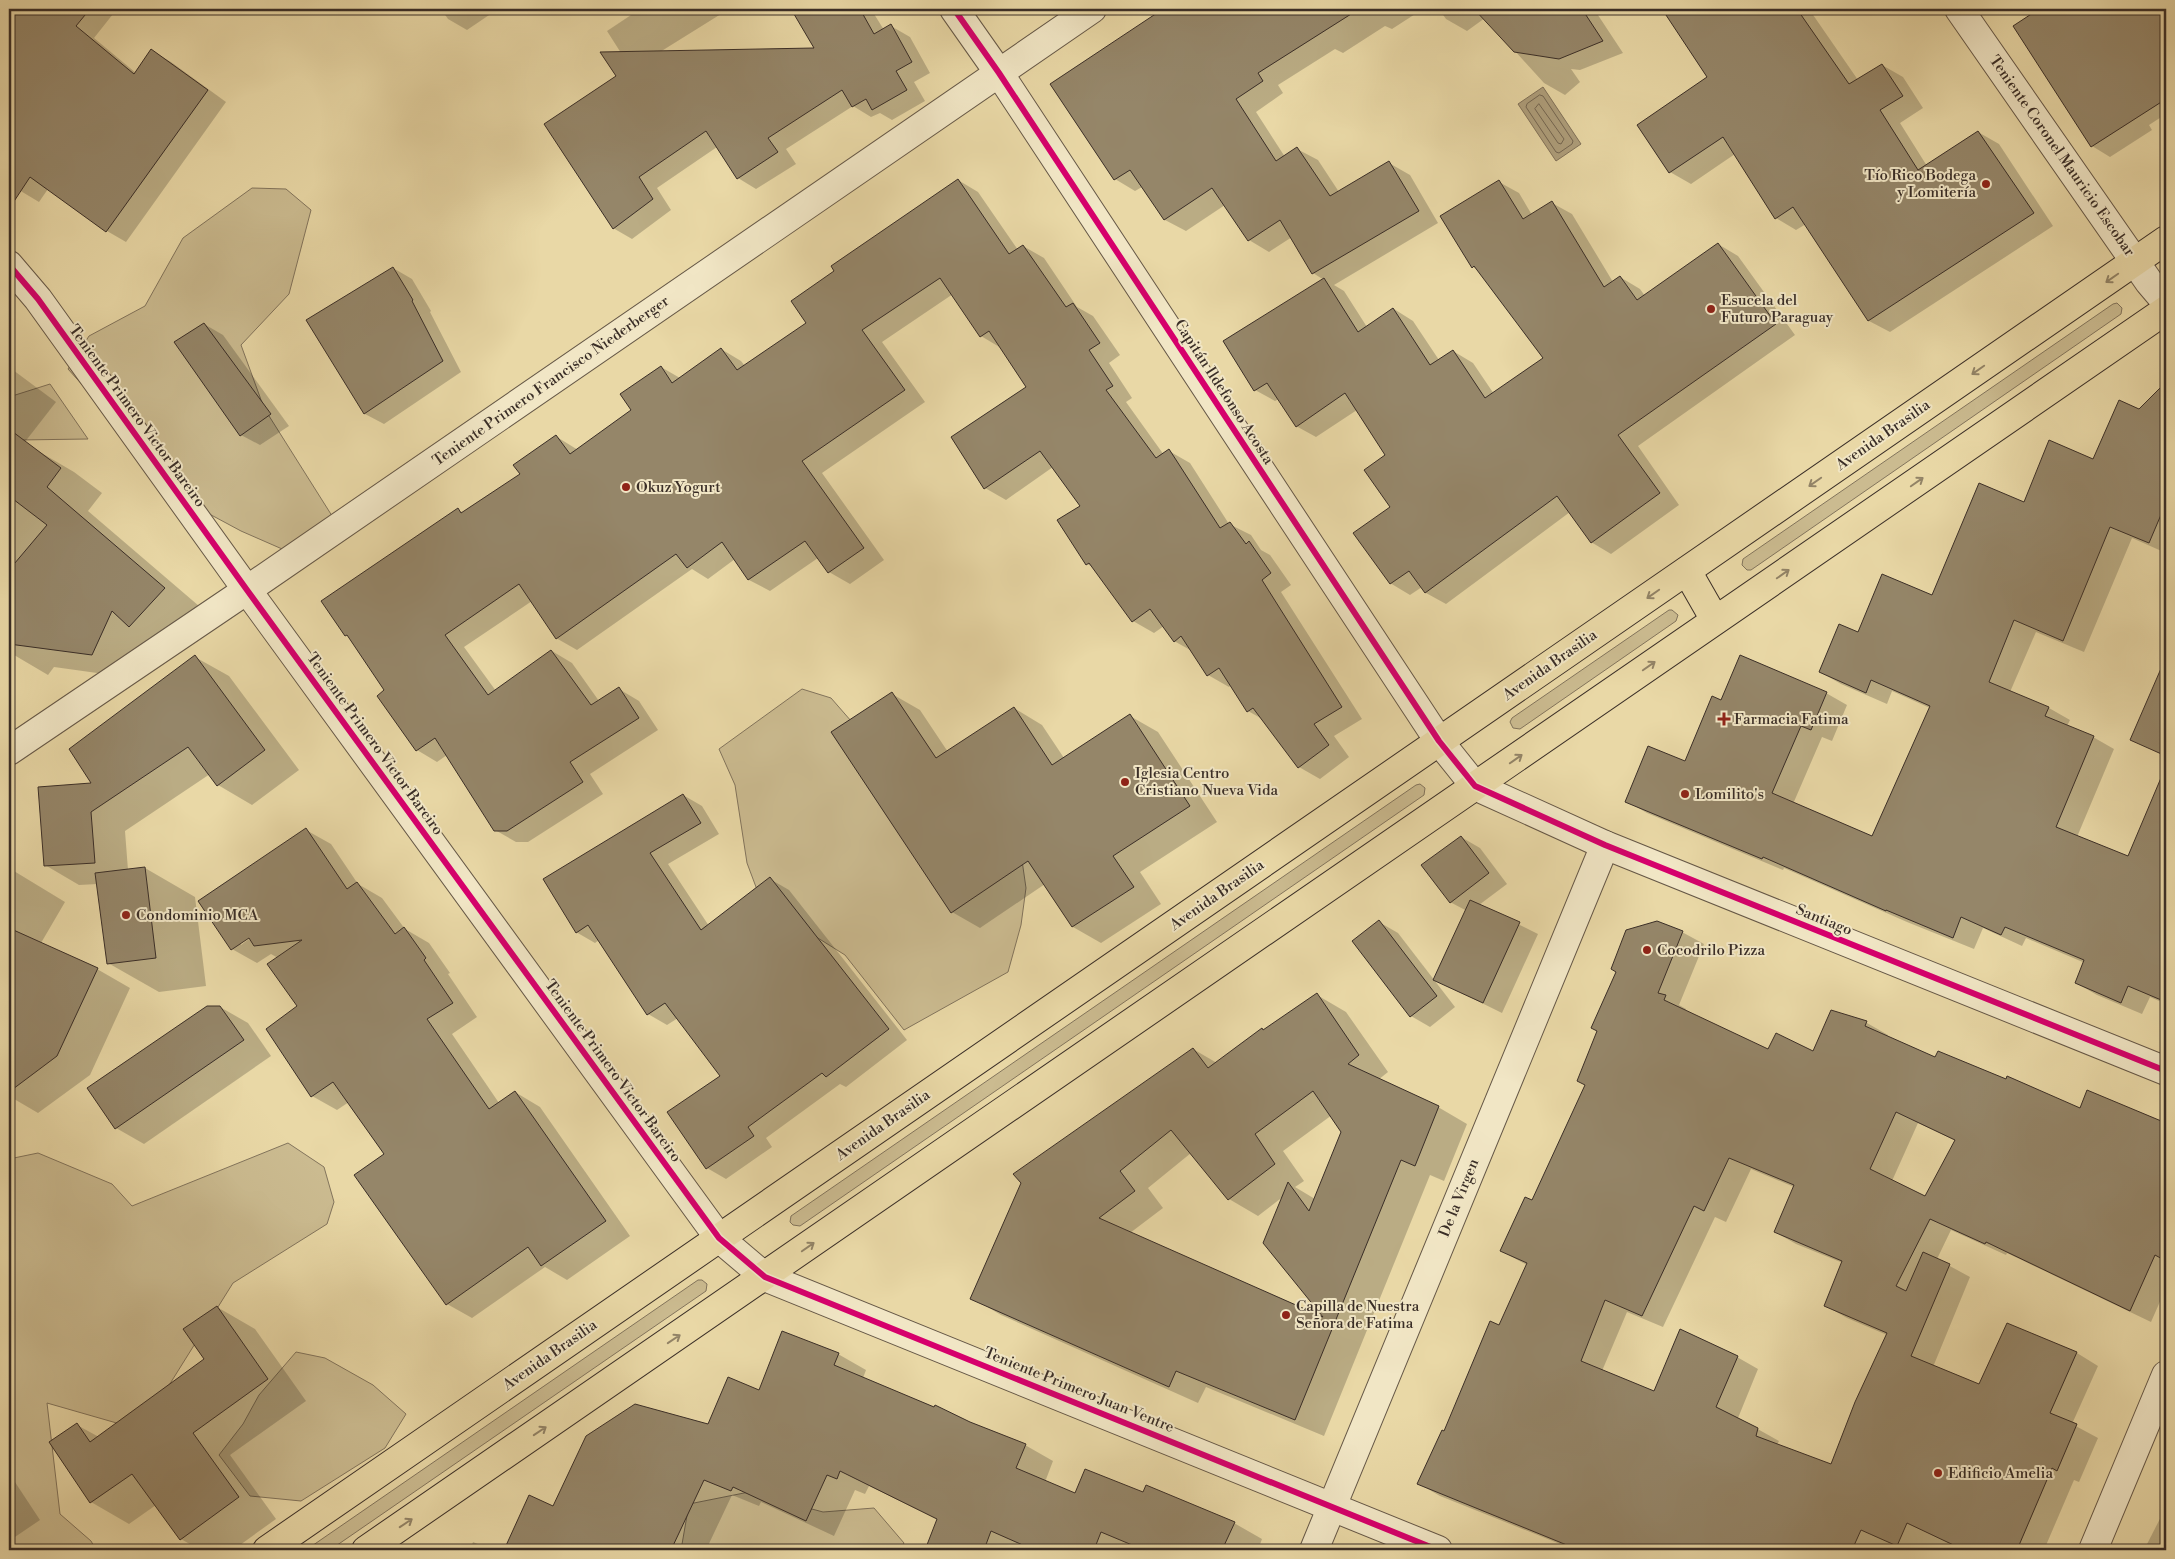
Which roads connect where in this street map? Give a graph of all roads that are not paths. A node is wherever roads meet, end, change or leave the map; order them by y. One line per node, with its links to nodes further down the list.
1 (954, 9): 4 (street, Capitán Ildefonso Acosta)
2 (1092, 9): 4 (street, Teniente Primero Francisco Niederberger)
3 (1959, 9): 6 (street, Teniente Coronel Mauricio Escobar)
4 (999, 73): 11 (street, Teniente Primero Francisco Niederberger); 13 (street, Capitán Ildefonso Acosta)
5 (2166, 240): 6 (main road, Avenida Brasilia)
6 (2136, 261): 8 (street, Teniente Coronel Mauricio Escobar); 10 (main road, Avenida Brasilia, one-way to 10)
7 (9, 265): 11 (street, Teniente Primero Victor Bareiro)
8 (2166, 302)
9 (2166, 310): 12 (main road, one-way to 9)
10 (1687, 571): 12 (main road); 13 (main road, Avenida Brasilia, one-way to 13)
11 (248, 590): 14 (street, Teniente Primero Francisco Niederberger); 18 (street, Teniente Primero Victor Bareiro)
12 (1716, 620): 15 (main road, one-way to 12)
13 (1439, 741): 15 (street, Capitán Ildefonso Acosta); 18 (main road, Avenida Brasilia)
14 (9, 751)
15 (1476, 786): 16 (street, Santiago); 19 (main road, one-way to 15)
16 (1605, 845): 17 (street, Santiago); 21 (street, De la Virgen)
17 (2166, 1071)
18 (719, 1238): 19 (street, Teniente Primero Juan Ventre); 22 (main road, Avenida Brasilia)
19 (765, 1277): 21 (street, Teniente Primero Juan Ventre); 23 (main road, one-way to 19)
20 (2166, 1375): 26 (street)
21 (1331, 1506): 24 (street, De la Virgen); 25 (street, Teniente Primero Juan Ventre)
22 (267, 1550)
23 (366, 1550)
24 (1314, 1550)
25 (1438, 1550)
26 (2092, 1550)

